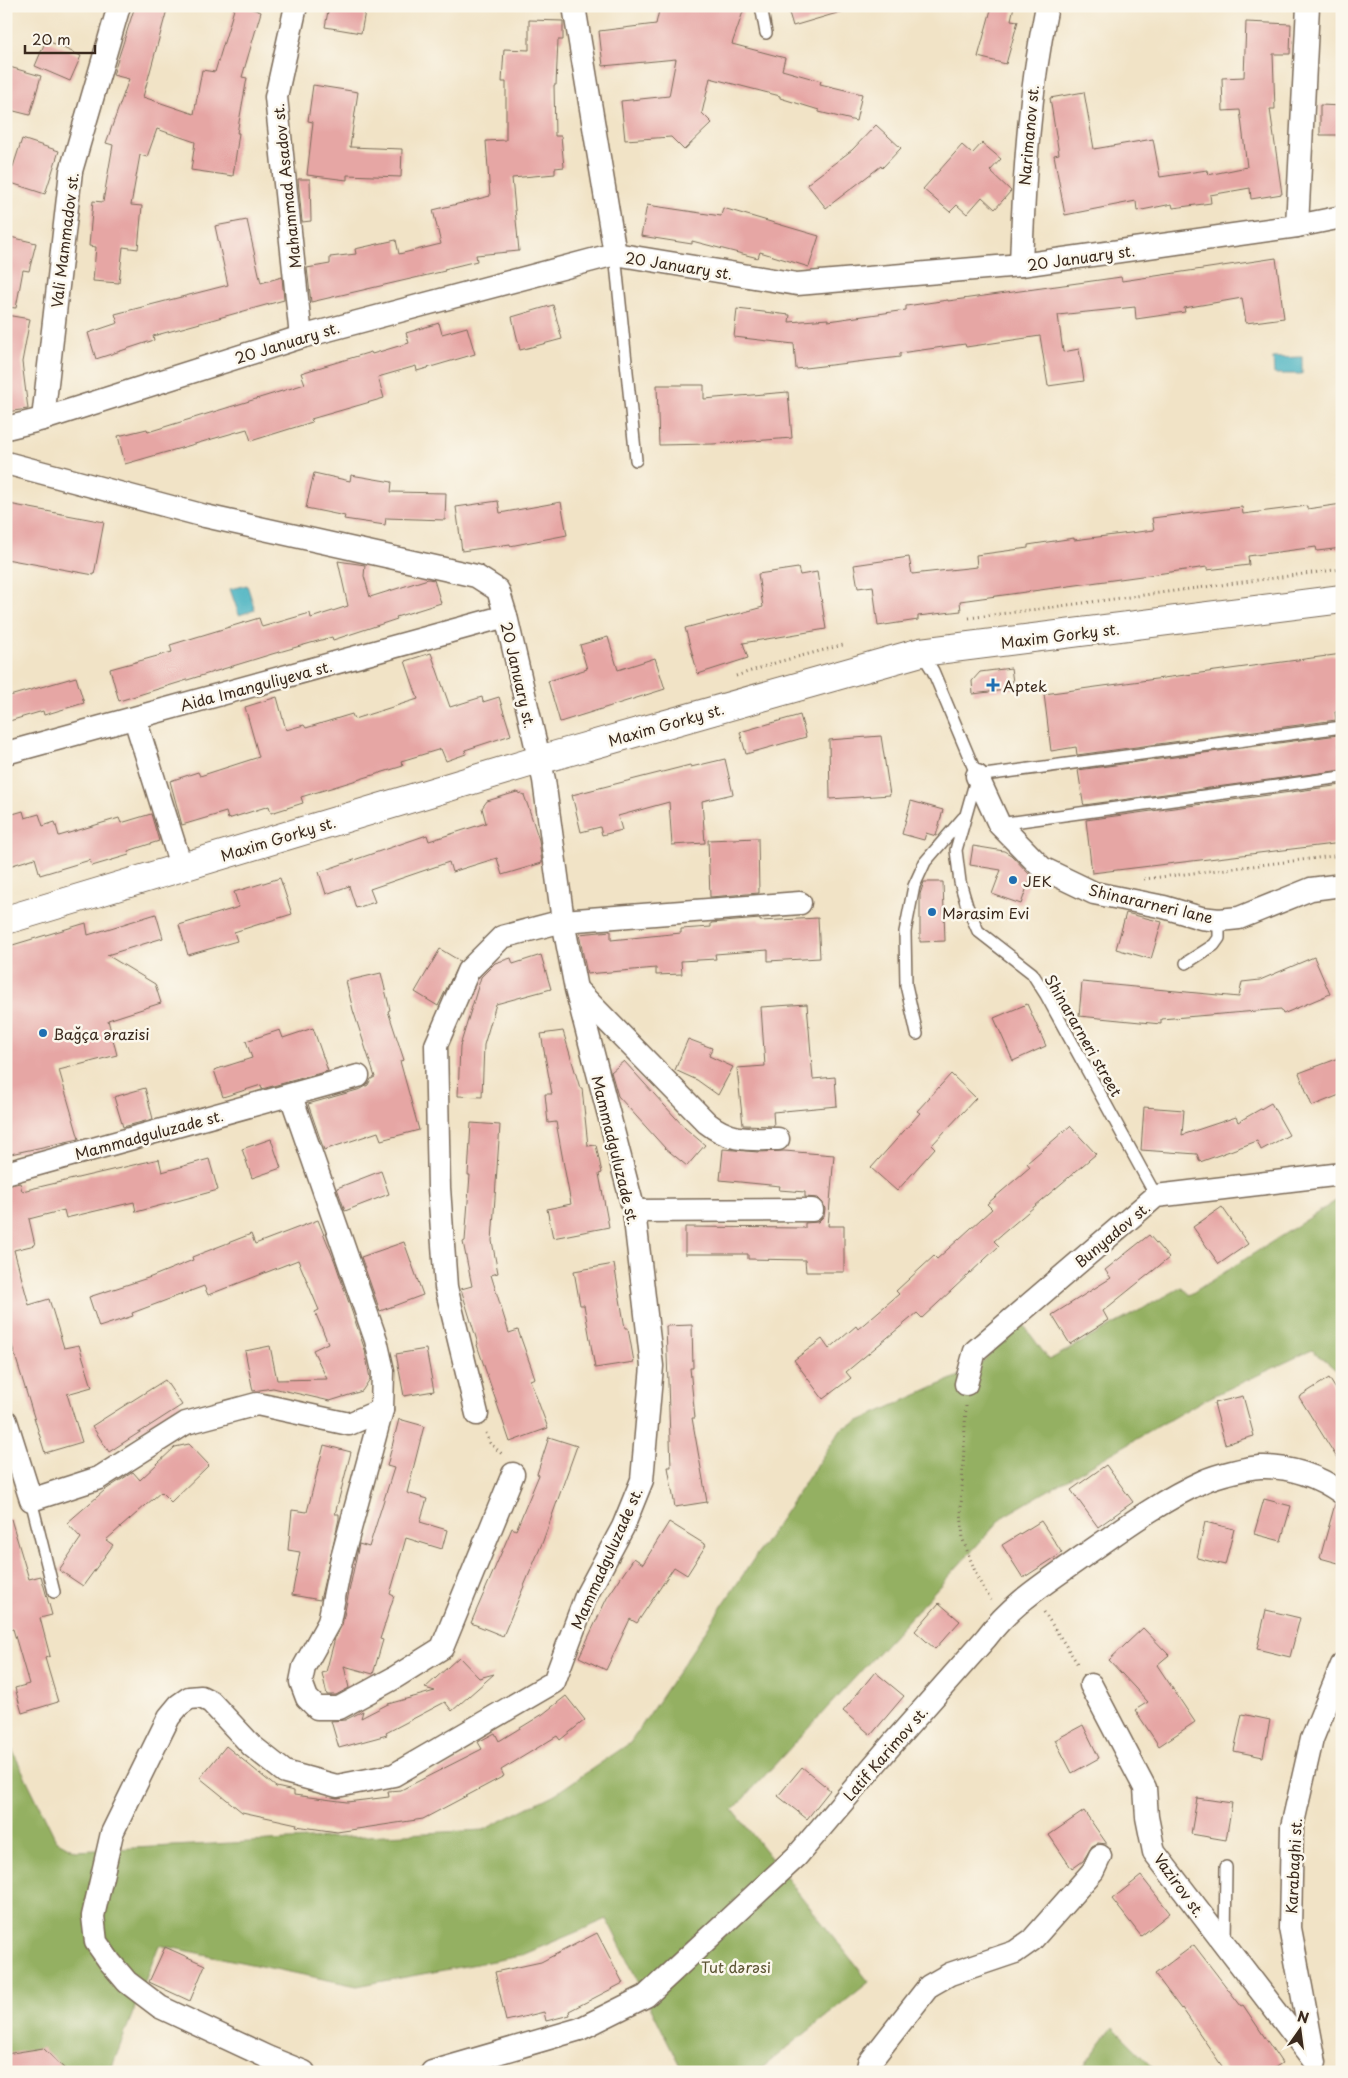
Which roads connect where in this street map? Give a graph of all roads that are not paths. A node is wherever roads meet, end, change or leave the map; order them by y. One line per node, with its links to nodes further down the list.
1 (119, 6): 13 (street, Vali Mammadov st.)
2 (296, 6): 12 (street, Mahammad Asadov st.)
3 (574, 6): 10 (street)
4 (761, 6): 7 (lane)
5 (1047, 6): 11 (street, Narimanov st.)
6 (1308, 6): 9 (street)
7 (766, 33)
8 (1342, 216): 9 (street, 20 January st.)
9 (1297, 226): 11 (street, 20 January st.)
10 (615, 254): 11 (street, 20 January st.); 12 (street, 20 January st.); 15 (lane)
11 (1020, 265)
12 (300, 337): 13 (street, 20 January st.)
13 (43, 419): 14 (street, 20 January st.)
14 (6, 428)
15 (636, 460)
16 (6, 463): 18 (street, 20 January st.)
17 (1342, 599): 19 (main road, Maxim Gorky st.)
18 (506, 616): 20 (street, Aida Imanguliyeva st.); 23 (street, 20 January st.)
19 (921, 652): 23 (main road, Maxim Gorky st.); 24 (lane)
20 (135, 719): 22 (street, Aida Imanguliyeva st.); 28 (street)
21 (1342, 727): 24 (lane)
22 (6, 753)
23 (539, 760): 28 (main road, Maxim Gorky st.); 33 (street, Mammadguluzade st.)
24 (977, 776): 26 (lane, Shinararneri street); 27 (street, Shinararneri lane)
25 (1342, 777): 27 (lane)
26 (965, 815): 36 (lane); 42 (lane, Shinararneri street)
27 (1000, 824): 32 (street, Shinararneri lane)
28 (181, 866): 31 (main road, Maxim Gorky st.)
29 (1342, 885): 32 (street, Shinararneri lane)
30 (800, 902): 33 (street)
31 (6, 920)
32 (1218, 920): 34 (lane)
33 (563, 921): 35 (street, Mammadguluzade st.); 47 (street)
34 (1186, 964)
35 (576, 989): 39 (street); 44 (street, Mammadguluzade st.)
36 (917, 1034)
37 (358, 1076): 38 (street, Mammadguluzade st.)
38 (291, 1096): 40 (street, Mammadguluzade st.); 46 (street)
39 (778, 1139)
40 (6, 1173)
41 (1342, 1174): 42 (street, Bunyadov st.)
42 (1156, 1196): 45 (street, Bunyadov st.)
43 (812, 1210): 44 (street)
44 (634, 1211): 59 (street, Mammadguluzade st.)
45 (966, 1384)
46 (382, 1410): 49 (street); 51 (street)
47 (477, 1414)
48 (6, 1421): 51 (street)
49 (513, 1474)
50 (1342, 1493): 60 (street, Latif Karimov st.)
51 (31, 1500): 52 (lane)
52 (54, 1592)
53 (1342, 1665): 58 (street, Karabaghi st.)
54 (1091, 1685): 57 (street, Vazirov st.)
55 (1100, 1856): 61 (street)
56 (1226, 1867): 57 (lane)
57 (1225, 1945): 58 (street, Vazirov st.)
58 (1317, 2067)
59 (304, 2072)
60 (432, 2072)
61 (867, 2072)

